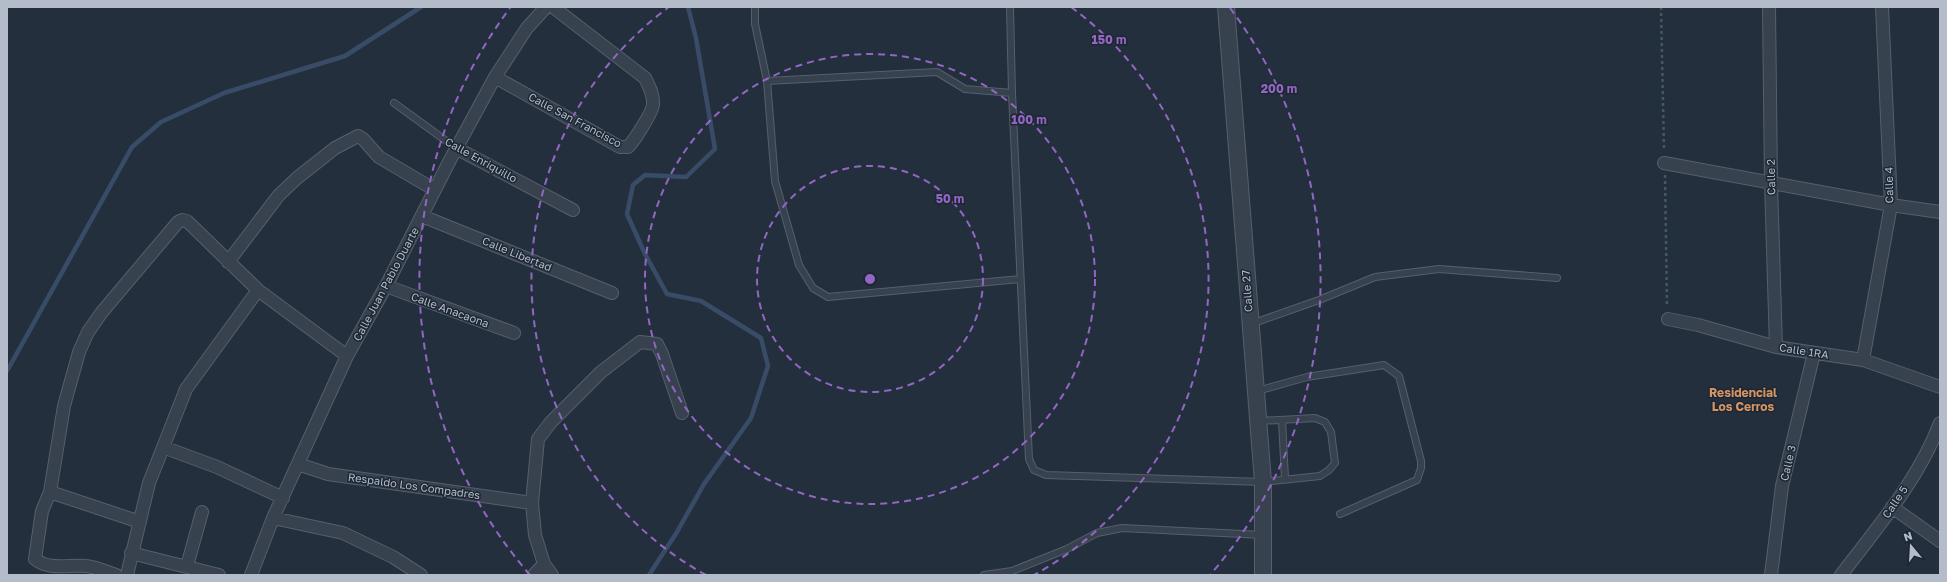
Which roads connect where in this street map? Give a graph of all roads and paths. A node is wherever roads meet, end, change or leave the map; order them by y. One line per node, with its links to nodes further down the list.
1 (546, 7): 8 (street, Calle Juan Pablo Duarte)
2 (553, 7): 8 (street, Calle San Francisco)
3 (755, 7): 9 (lane)
4 (1010, 7): 10 (lane)
5 (1226, 7): 27 (street, Calle 27)
6 (1769, 7): 14 (street, Calle 2)
7 (1882, 7): 16 (street, Calle 4)
8 (495, 77): 12 (street, Calle Juan Pablo Duarte)
9 (767, 81): 10 (lane); 21 (lane)
10 (1012, 93): 21 (lane)
11 (394, 103): 12 (lane, Calle Enriquillo)
12 (456, 148): 15 (street, Calle Juan Pablo Duarte); 17 (street, Calle Enriquillo)
13 (1664, 163): 14 (street)
14 (1771, 183): 16 (street); 29 (street, Calle 2)
15 (435, 190): 19 (street, Calle Juan Pablo Duarte); 20 (street)
16 (1891, 205): 18 (street); 32 (street, Calle 4)
17 (573, 210)
18 (1940, 212)
19 (422, 216): 23 (street, Calle Juan Pablo Duarte); 25 (street, Calle Libertad)
20 (228, 262): 24 (street); 43 (street)
21 (1020, 278): 42 (lane)
22 (1557, 278): 27 (lane)
23 (386, 286): 28 (street, Calle Anacaona); 31 (street, Calle Juan Pablo Duarte)
24 (258, 290): 31 (street); 39 (street)
25 (612, 293)
26 (1668, 319): 29 (street, Calle 1RA)
27 (1250, 324): 34 (street, Calle 27)
28 (514, 333)
29 (1776, 347): 30 (street, Calle 1RA)
30 (1814, 353): 32 (street, Calle 1RA); 65 (street, Calle 3)
31 (347, 356): 40 (street, Calle Juan Pablo Duarte)
32 (1863, 360): 33 (street, Calle 1RA)
33 (1940, 387)
34 (1255, 392): 37 (street, Calle 27); 48 (lane)
35 (682, 413): 45 (street)
36 (1282, 420): 37 (lane); 41 (lane); 41 (lane)
37 (1258, 421): 42 (street, Calle 27)
38 (1940, 423): 46 (street, Calle 5)
39 (163, 447): 44 (street); 50 (street)
40 (298, 464): 44 (street, Calle Juan Pablo Duarte); 45 (street, Respaldo Los Compadres)
41 (1285, 479): 42 (lane)
42 (1262, 482): 51 (street, Calle 27)
43 (50, 492): 50 (street); 56 (street)
44 (283, 498): 49 (street, Calle Juan Pablo Duarte)
45 (532, 504): 54 (street)
46 (1892, 507): 52 (street); 66 (street, Calle 5)
47 (202, 512): 55 (street)
48 (1340, 514)
49 (273, 518): 59 (street, Calle Juan Pablo Duarte); 60 (street)
50 (140, 522): 53 (street)
51 (1262, 535): 63 (lane); 64 (street, Calle 27)
52 (1940, 541)
53 (132, 553): 55 (street); 57 (street)
54 (544, 564): 61 (street); 62 (street)
55 (187, 566): 58 (street)
56 (116, 575)
57 (127, 575)
58 (219, 575)
59 (251, 575)
60 (421, 575)
61 (534, 575)
62 (552, 575)
63 (984, 575)
64 (1262, 575)
65 (1771, 575)
66 (1841, 575)

